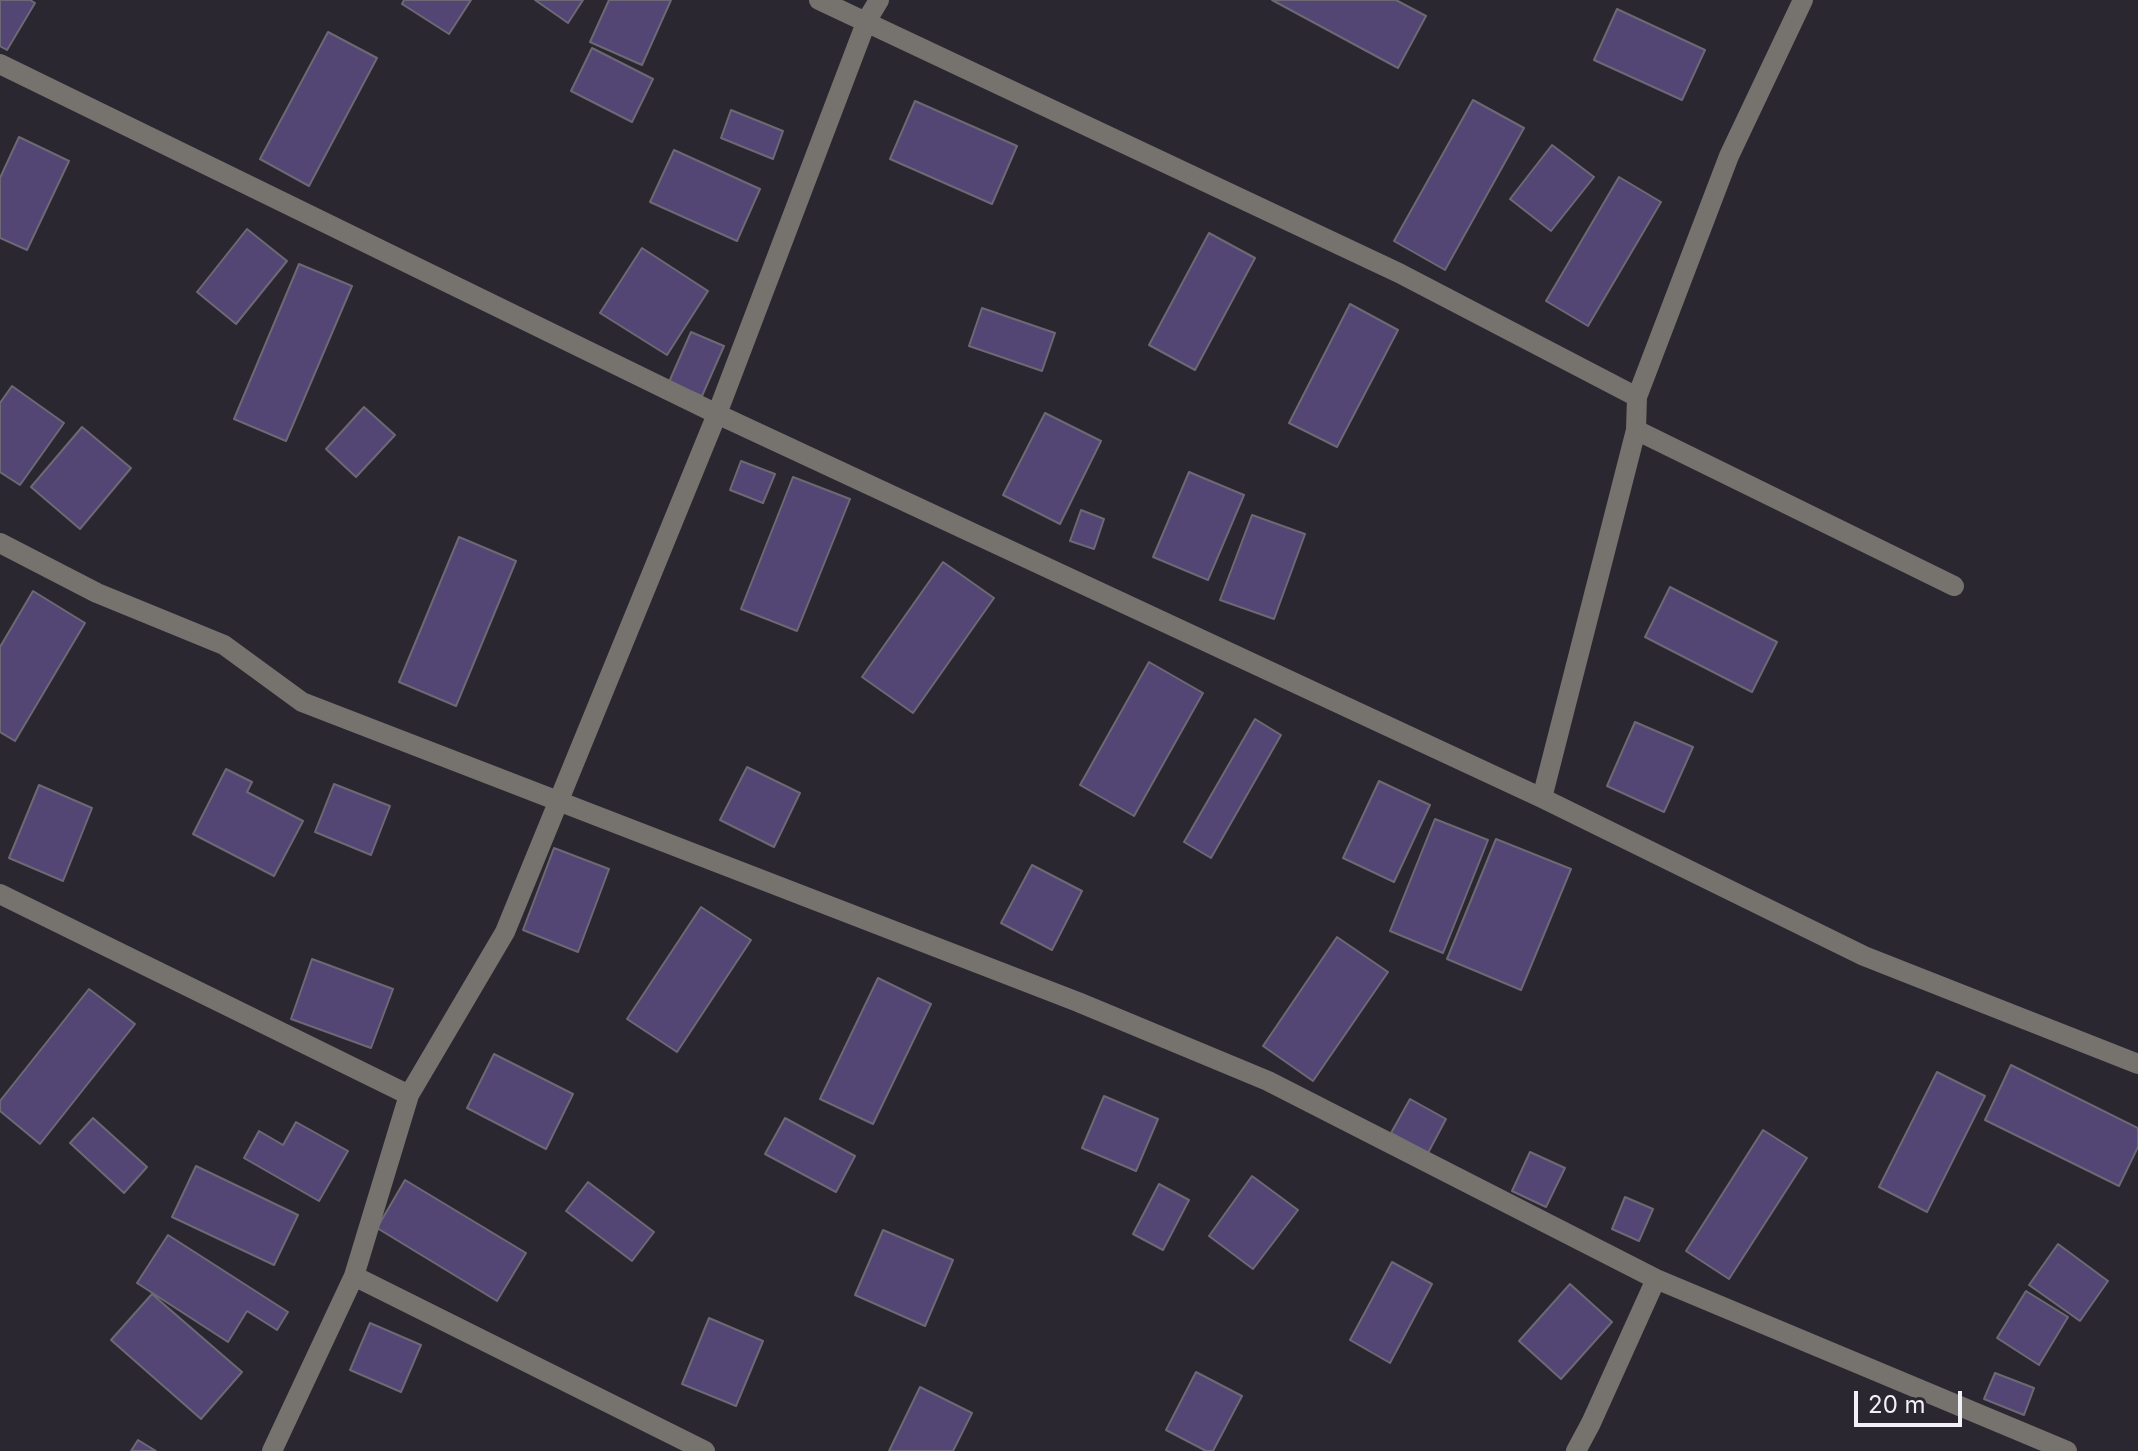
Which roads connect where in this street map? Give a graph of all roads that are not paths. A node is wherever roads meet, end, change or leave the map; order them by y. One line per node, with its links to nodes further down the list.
1 (819, 0): 4 (street)
2 (879, 0): 4 (street)
3 (1803, 0): 6 (street)
4 (867, 20): 6 (street); 7 (street)
5 (0, 64): 7 (street)
6 (1637, 397): 8 (street)
7 (717, 414): 11 (street); 12 (street)
8 (1636, 430): 10 (street); 11 (street)
9 (0, 543): 12 (street)
10 (1954, 586)
11 (1542, 798): 14 (street)
12 (558, 801): 15 (street); 17 (street)
13 (0, 894): 15 (street)
14 (2138, 1064)
15 (409, 1095): 16 (street)
16 (354, 1276): 18 (street); 19 (street)
17 (1656, 1279): 20 (street); 21 (street)
18 (272, 1451)
19 (705, 1451)
20 (1576, 1451)
21 (2067, 1451)

